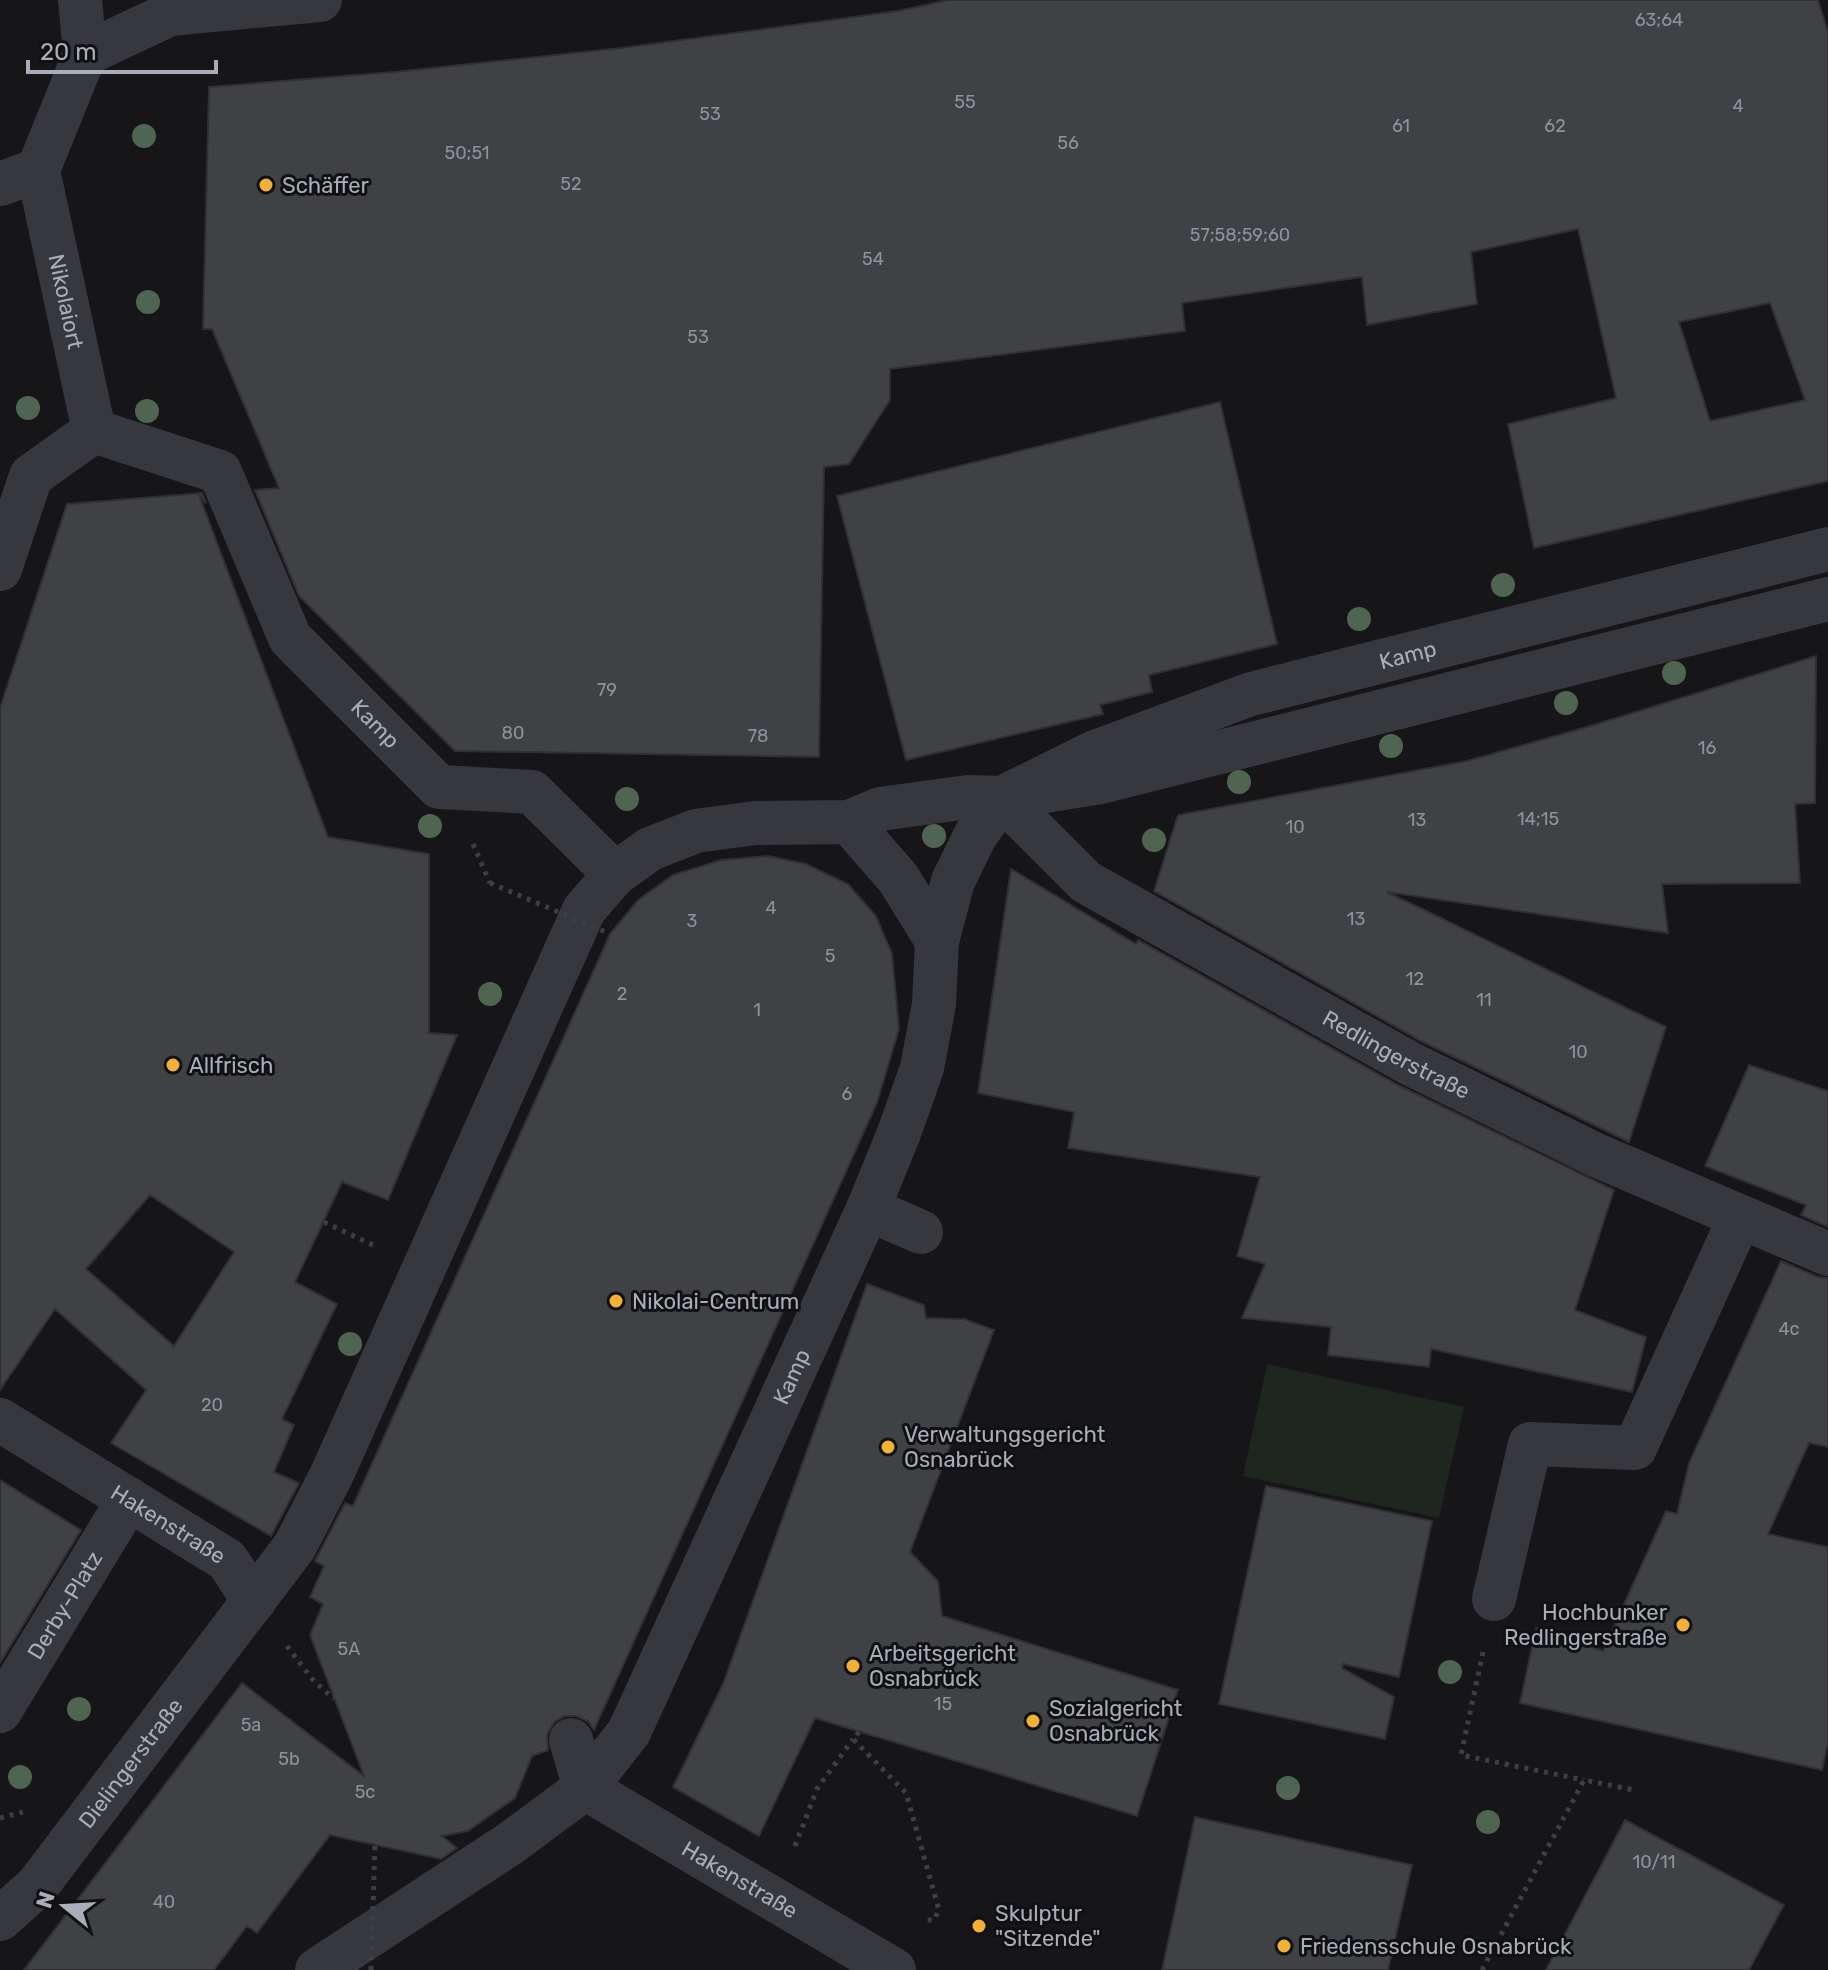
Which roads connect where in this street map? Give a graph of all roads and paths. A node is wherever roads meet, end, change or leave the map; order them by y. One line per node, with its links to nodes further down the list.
1 (80, 0): 3 (street, Nikolaiort)
2 (320, 0): 3 (street)
3 (85, 54): 4 (street, Nikolaiort)
4 (19, 177): 5 (street, Nikolaiort)
5 (94, 431): 7 (street); 12 (street, Kamp)
6 (1828, 549): 9 (street, Kamp)
7 (0, 569)
8 (1828, 599): 9 (street, Kamp)
9 (1002, 798): 10 (street, Kamp); 14 (street, Kamp); 16 (street, Redlingerstraße)
10 (849, 822): 12 (street, Kamp); 14 (street)
11 (467, 831): 13 (path, bridge)
12 (615, 874): 24 (street, Kamp)
13 (610, 934)
14 (937, 941): 15 (street, Kamp)
15 (868, 1209): 18 (street); 33 (street, Kamp)
16 (1740, 1217): 20 (street, Redlingerstraße); 25 (street)
17 (324, 1222): 19 (path)
18 (921, 1232)
19 (383, 1250)
20 (1828, 1254)
21 (0, 1420): 22 (street, Hakenstraße)
22 (129, 1499): 26 (street, Hakenstraße); 28 (street, Derby-Platz)
23 (356, 1499): 24 (street)
24 (295, 1546): 26 (street, Kamp)
25 (1494, 1599): 32 (path)
26 (254, 1601): 27 (path); 40 (street, Dielingerstraße)
27 (334, 1699)
28 (0, 1711)
29 (859, 1732): 30 (path)
30 (853, 1739): 36 (path); 39 (path)
31 (571, 1740): 33 (street)
32 (1584, 1780): 34 (path); 44 (path)
33 (585, 1788): 38 (street, Hakenstraße); 41 (street)
34 (1634, 1790)
35 (375, 1845): 42 (path, bridge)
36 (795, 1846): 37 (path); 38 (path)
37 (808, 1854)
38 (769, 1896): 43 (street, Hakenstraße)
39 (913, 1914)
40 (0, 1919)
41 (317, 1970)
42 (371, 1970)
43 (894, 1970)
44 (1482, 1970)

